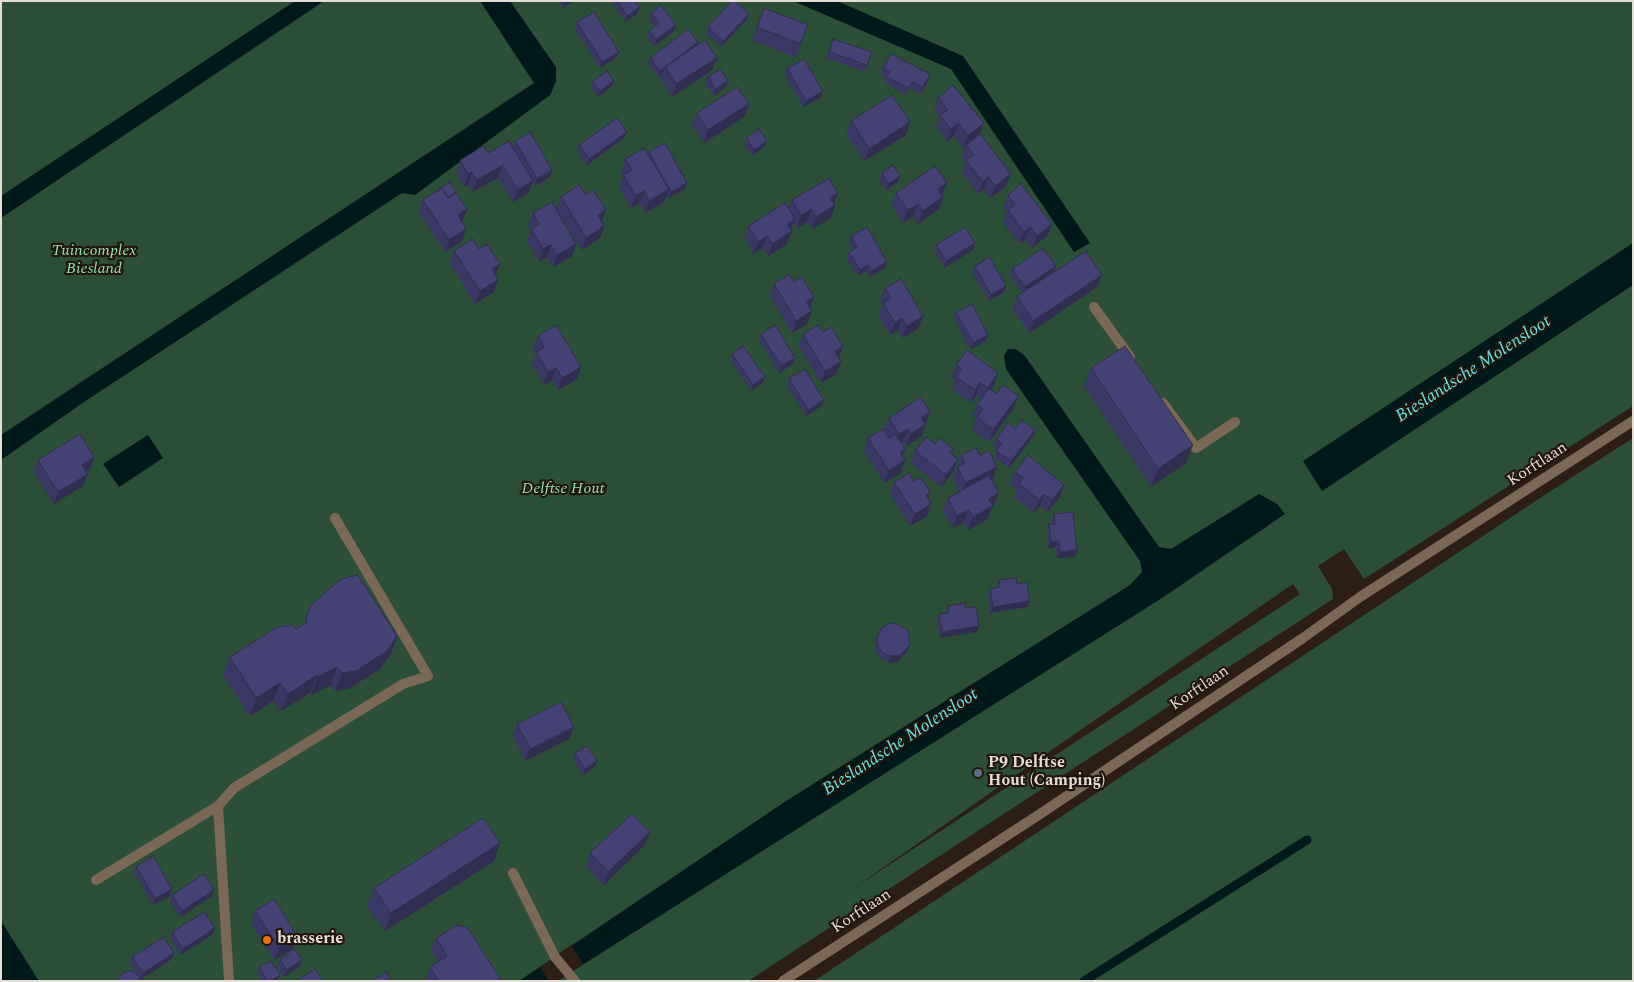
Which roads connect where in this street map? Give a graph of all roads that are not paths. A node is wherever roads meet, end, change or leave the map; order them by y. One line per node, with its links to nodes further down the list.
1 (1094, 307): 2 (street)
2 (1139, 370)
3 (1156, 393): 5 (street)
4 (1633, 421): 12 (street, Korftlaan)
5 (1235, 422)
6 (335, 518): 7 (street)
7 (218, 806): 9 (street); 11 (street)
8 (513, 873): 10 (street)
9 (96, 880)
10 (572, 977)
11 (229, 981)
12 (783, 981)

